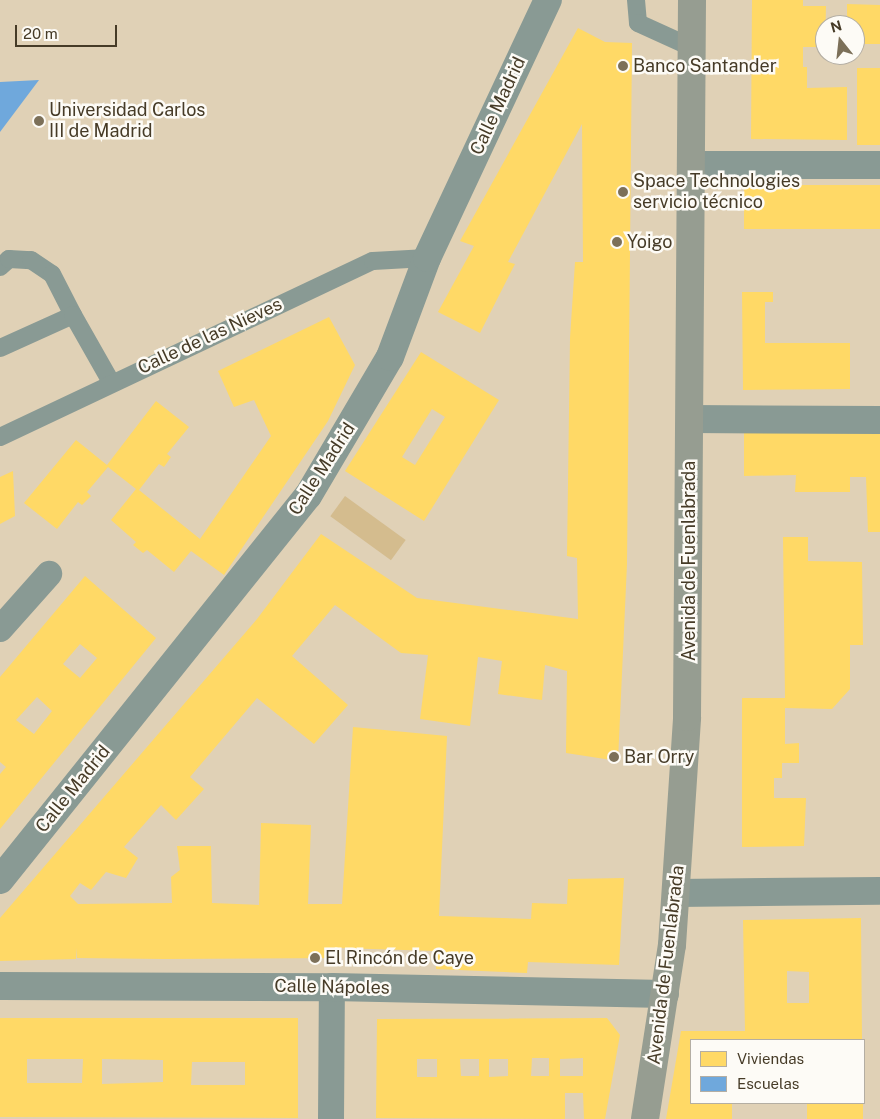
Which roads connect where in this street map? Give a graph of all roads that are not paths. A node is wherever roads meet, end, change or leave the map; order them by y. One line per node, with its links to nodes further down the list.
1 (548, 0): 7 (street, Calle Madrid)
2 (636, 0): 4 (lane)
3 (692, 0): 4 (main road, Avenida de Fuenlabrada)
4 (691, 47): 5 (main road, Avenida de Fuenlabrada)
5 (691, 165): 6 (street); 12 (main road, Avenida de Fuenlabrada)
6 (880, 165)
7 (427, 258): 11 (lane, Calle de las Nieves); 17 (street, Calle Madrid)
8 (0, 267): 9 (lane)
9 (73, 315): 10 (lane); 11 (lane)
10 (0, 348)
11 (112, 382): 14 (lane, Calle de las Nieves)
12 (690, 419): 13 (street); 19 (main road, Avenida de Fuenlabrada)
13 (880, 420)
14 (0, 437)
15 (49, 574): 16 (street)
16 (0, 629)
17 (0, 880)
18 (880, 891): 19 (street)
19 (677, 894): 22 (main road, Avenida de Fuenlabrada)
20 (0, 986): 21 (street, Calle Nápoles)
21 (332, 986): 22 (street, Calle Nápoles); 23 (street)
22 (665, 994): 24 (main road, Avenida de Fuenlabrada)
23 (331, 1119)
24 (646, 1119)

